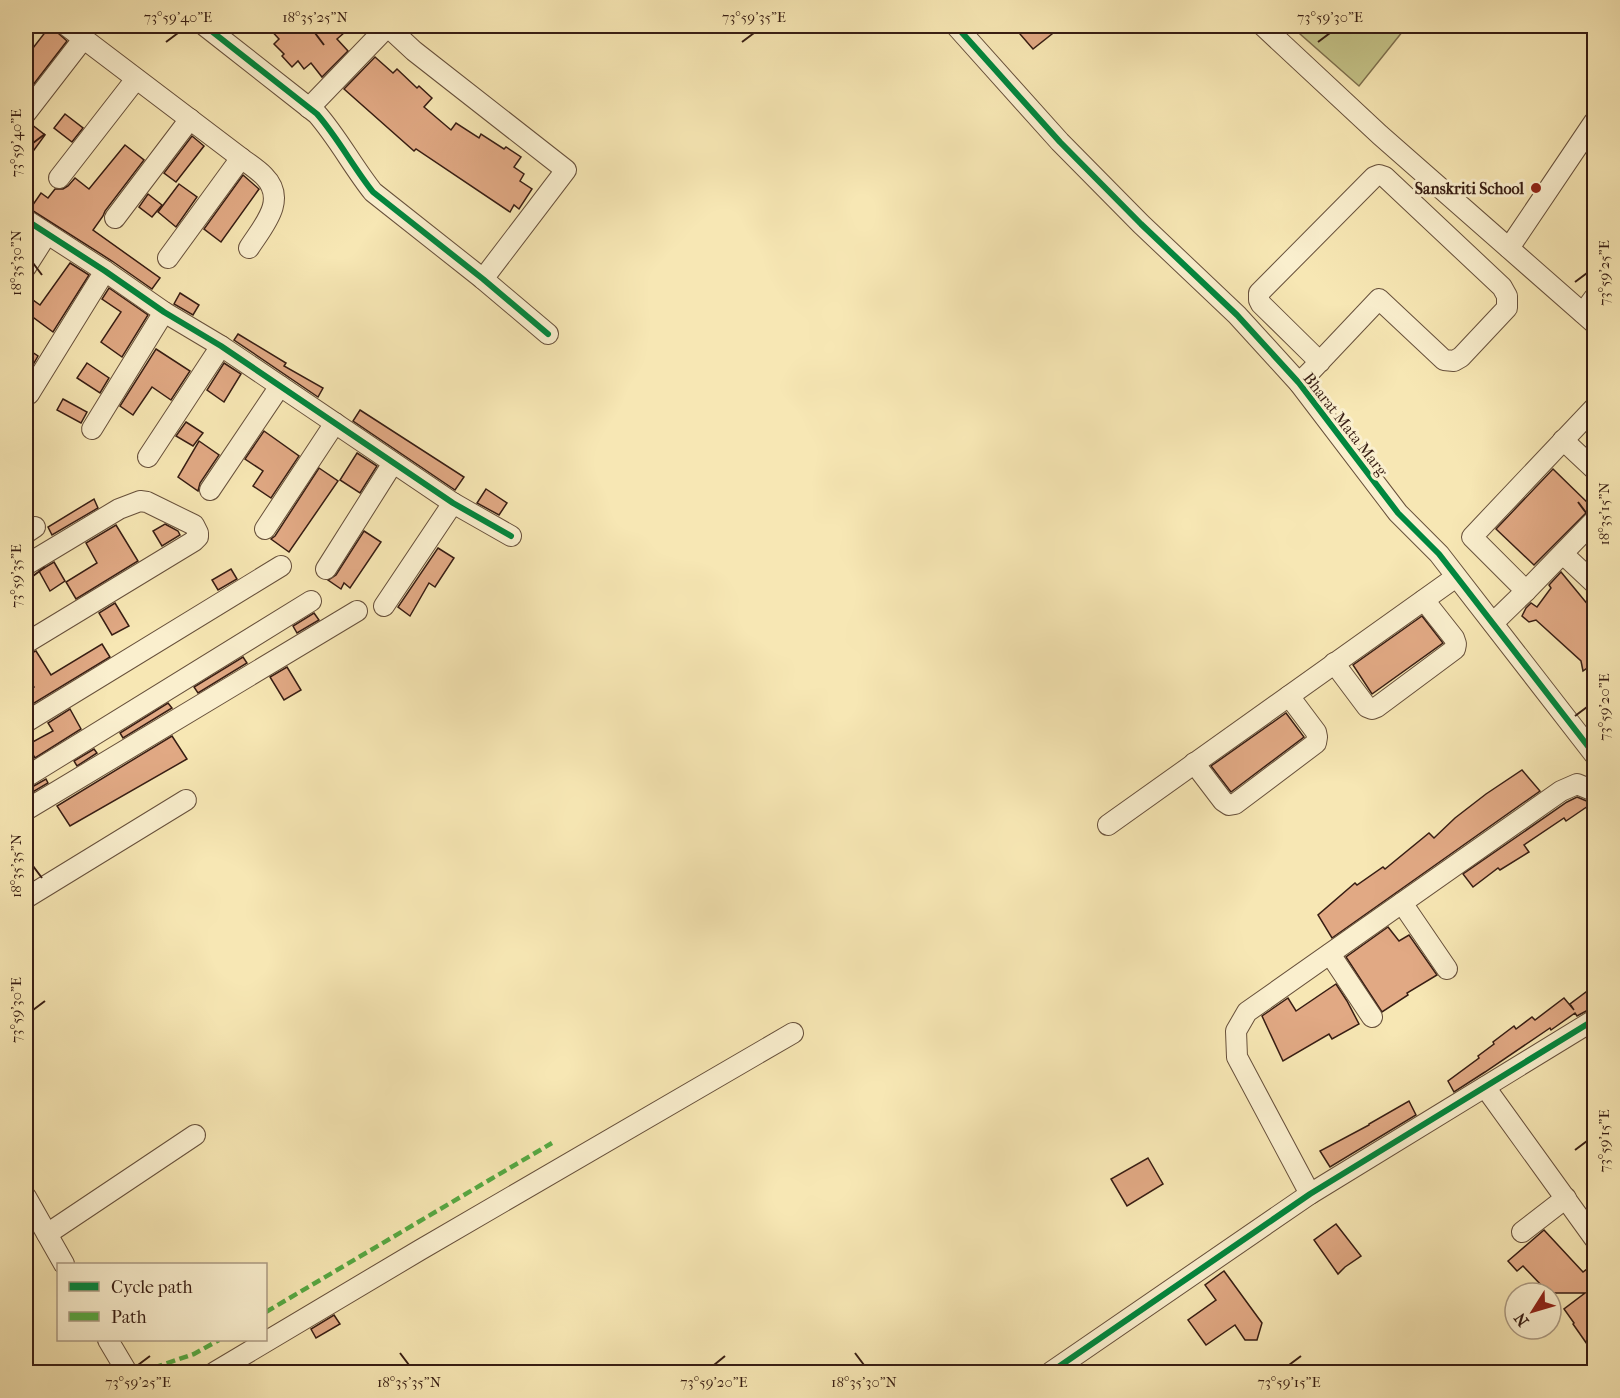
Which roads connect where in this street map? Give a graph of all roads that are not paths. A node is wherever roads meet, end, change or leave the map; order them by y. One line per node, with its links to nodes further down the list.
1 (67, 26): 6 (street)
2 (205, 26): 8 (street)
3 (387, 26): 8 (street); 22 (street)
4 (956, 26): 28 (street, Bharat Mata Marg)
5 (1263, 26): 18 (street)
6 (84, 38): 7 (street); 9 (street)
7 (136, 78): 10 (street); 13 (street)
8 (309, 108): 22 (street)
9 (26, 113)
10 (190, 119): 12 (street); 14 (street)
11 (1594, 122): 18 (street)
12 (241, 158): 17 (street); 19 (street)
13 (59, 178)
14 (115, 218)
15 (26, 220): 16 (street)
16 (47, 234): 20 (street); 21 (street)
17 (249, 248)
18 (1509, 248): 23 (street)
19 (168, 258)
20 (26, 267)
21 (105, 271): 24 (street); 30 (street)
22 (483, 279): 25 (street)
23 (1591, 311)
24 (164, 312): 26 (street); 33 (street)
25 (548, 334)
26 (221, 346): 29 (street); 35 (street)
27 (1320, 362): 27 (street); 28 (street)
28 (1299, 383): 47 (street, Bharat Mata Marg)
29 (280, 386): 32 (street); 38 (street)
30 (29, 394)
31 (1594, 408): 34 (street)
32 (335, 423): 36 (street); 41 (street)
33 (92, 429)
34 (1563, 440): 37 (street); 49 (street)
35 (148, 457)
36 (393, 463): 39 (street); 46 (street)
37 (1594, 468)
38 (210, 490)
39 (453, 503): 42 (street); 52 (street)
40 (1594, 521): 43 (street)
41 (265, 529)
42 (511, 536)
43 (1563, 554): 48 (street); 49 (street)
44 (26, 565): 55 (street)
45 (281, 566): 58 (street)
46 (326, 569)
47 (1456, 577): 50 (street); 54 (street, Bharat Mata Marg)
48 (1594, 583)
49 (1526, 591): 54 (street)
50 (1424, 600): 56 (street); 56 (street)
51 (311, 601): 61 (street)
52 (384, 606)
53 (357, 611): 64 (street)
54 (1492, 623): 59 (street, Bharat Mata Marg)
55 (26, 644)
56 (1334, 663): 57 (street)
57 (1289, 696): 60 (street); 60 (street)
58 (26, 722)
59 (1594, 754)
60 (1194, 764): 65 (street)
61 (26, 777)
62 (1594, 790): 67 (street)
63 (186, 800): 66 (street)
64 (26, 810)
65 (1108, 825)
66 (26, 898)
67 (1402, 903): 68 (street); 69 (street)
68 (1330, 954): 70 (street); 75 (street)
69 (1447, 969)
70 (1372, 1017)
71 (1594, 1020): 73 (street)
72 (793, 1033): 84 (street)
73 (1485, 1087): 75 (street); 77 (street)
74 (195, 1135): 79 (street)
75 (1310, 1194): 85 (street)
76 (26, 1197): 79 (street)
77 (1566, 1198): 78 (street); 80 (street)
78 (1522, 1232)
79 (47, 1234): 81 (street)
80 (1594, 1238)
81 (63, 1263)
82 (109, 1341): 83 (street)
83 (127, 1372)
84 (215, 1372)
85 (1052, 1372)

